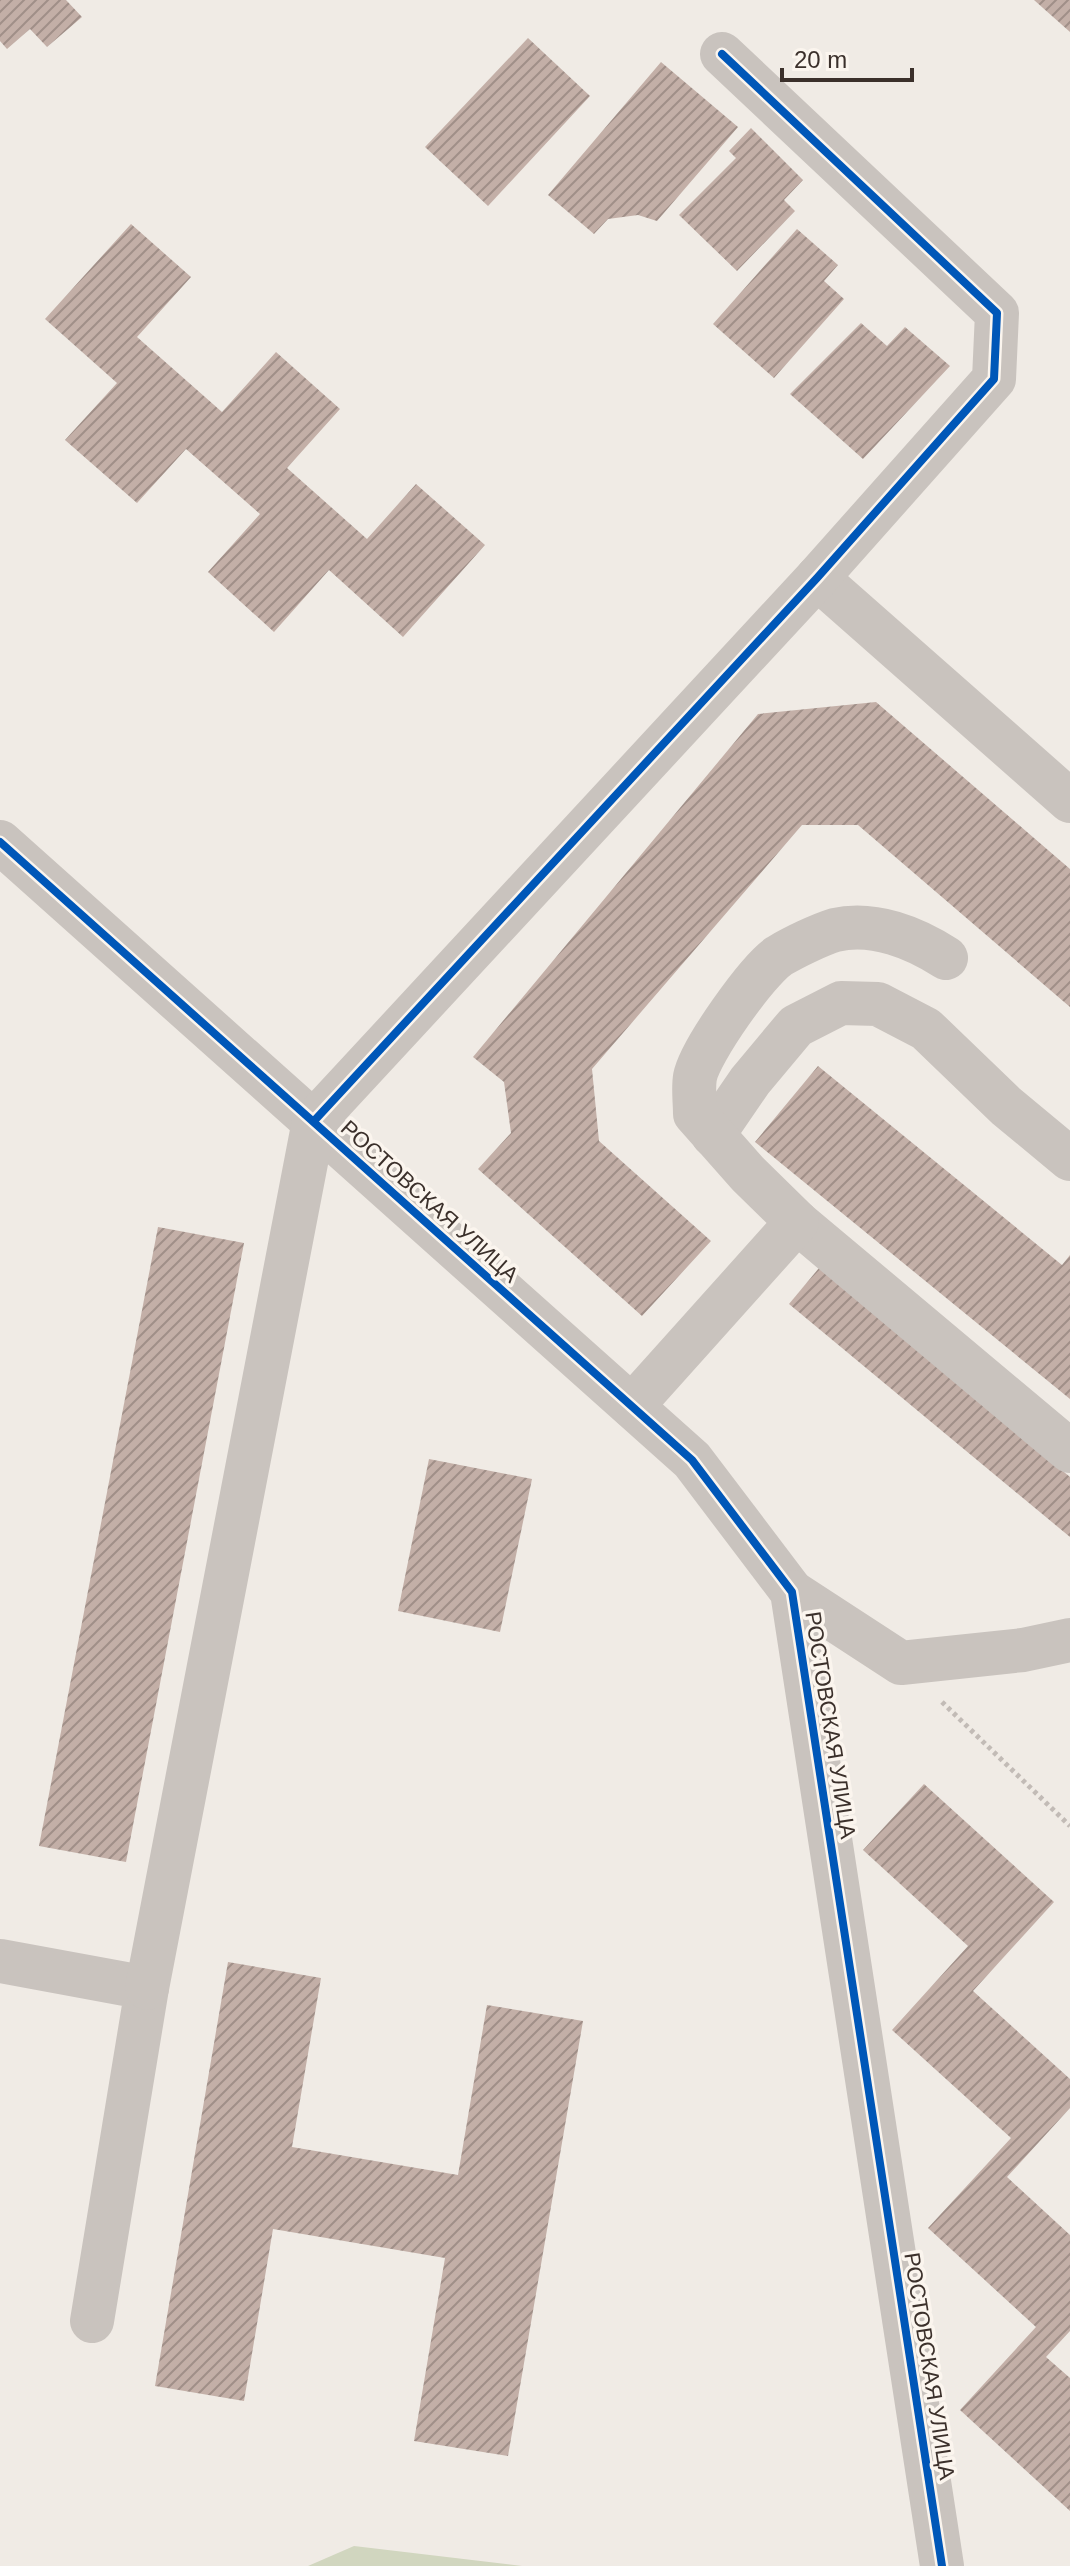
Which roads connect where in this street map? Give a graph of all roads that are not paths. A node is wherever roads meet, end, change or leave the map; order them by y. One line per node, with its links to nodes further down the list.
1 (722, 54): 2 (street)
2 (817, 578): 3 (street); 6 (street)
3 (1070, 801)
4 (0, 842): 6 (street, РОСТОВСКАЯ УЛИЦА)
5 (946, 958): 7 (street)
6 (314, 1121): 10 (street, РОСТОВСКАЯ УЛИЦА); 15 (street)
7 (713, 1135): 8 (street); 9 (street)
8 (1070, 1159)
9 (797, 1222): 10 (street); 11 (street)
10 (632, 1406): 12 (street, РОСТОВСКАЯ УЛИЦА)
11 (1070, 1451)
12 (792, 1592): 13 (street); 17 (street, РОСТОВСКАЯ УЛИЦА)
13 (1070, 1640)
14 (0, 1961): 15 (street)
15 (147, 1988): 16 (street)
16 (92, 2321)
17 (942, 2566)

